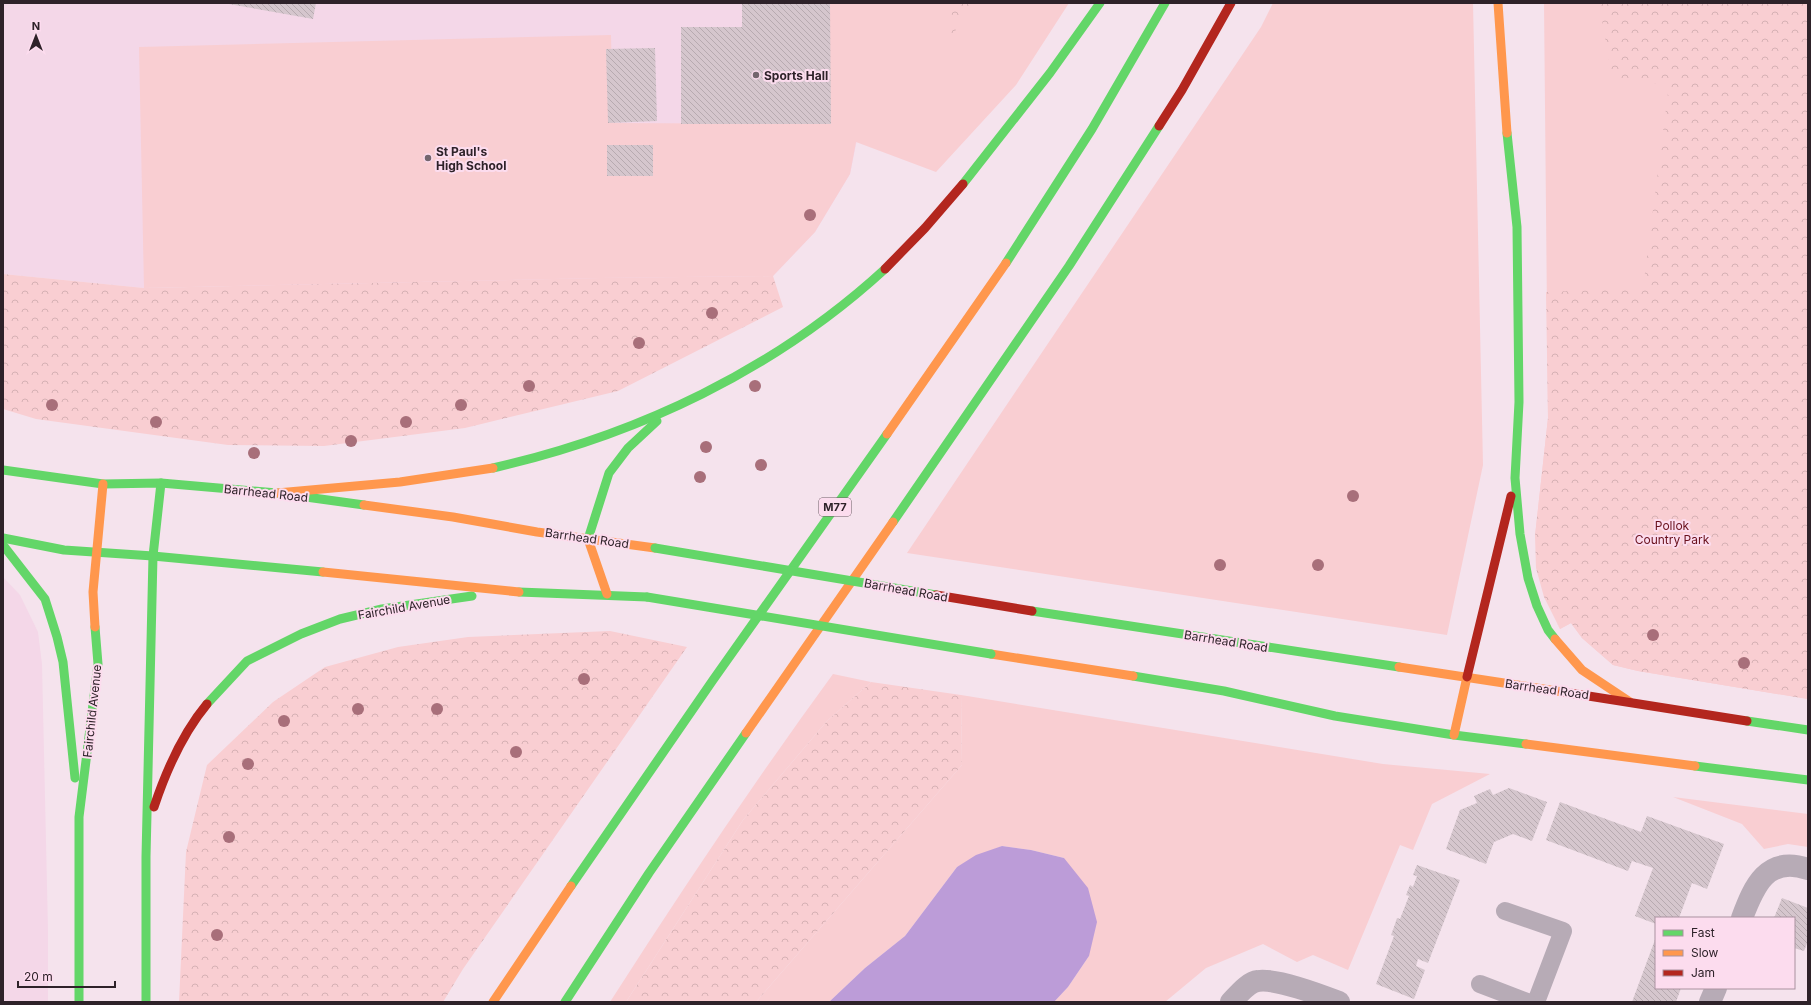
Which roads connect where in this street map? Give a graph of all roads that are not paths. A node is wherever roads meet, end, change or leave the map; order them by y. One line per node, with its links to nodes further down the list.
1 (1100, 3): 5 (main road)
2 (1165, 3): 32 (main road, M77)
3 (1231, 3): 33 (main road)
4 (1498, 3): 7 (main road)
5 (702, 396): 10 (main road); 12 (main road)
6 (3, 470): 9 (main road, Barrhead Road)
7 (1515, 478): 18 (main road); 19 (main road)
8 (161, 483): 9 (main road, Barrhead Road); 10 (main road, Barrhead Road); 15 (main road, Fairchild Avenue)
9 (103, 484): 14 (main road, Fairchild Avenue)
10 (277, 493): 12 (main road, Barrhead Road)
11 (3, 538): 14 (main road)
12 (588, 539): 17 (main road); 18 (main road, Barrhead Road, bridge)
13 (3, 544): 23 (main road, Fairchild Avenue)
14 (97, 552): 15 (main road); 23 (main road, Fairchild Avenue)
15 (153, 556): 16 (main road); 24 (main road, Fairchild Avenue)
16 (504, 591): 17 (main road); 24 (main road, Fairchild Avenue)
17 (607, 594): 21 (main road, bridge)
18 (1467, 677): 19 (main road, Barrhead Road); 21 (main road)
19 (1630, 702): 20 (main road, Barrhead Road)
20 (1808, 730)
21 (1454, 736): 22 (main road)
22 (1808, 780)
23 (79, 817): 30 (main road, Fairchild Avenue)
24 (148, 827): 31 (main road, Fairchild Avenue)
25 (1808, 868): 27 (street)
26 (1505, 911): 37 (lane)
27 (1742, 917)
28 (1480, 984): 36 (lane)
29 (1716, 989): 38 (street)
30 (79, 1002)
31 (146, 1002)
32 (493, 1002)
33 (565, 1002)
34 (1231, 1002): 35 (street)
35 (1339, 1002)
36 (1527, 1002)
37 (1536, 1002)
38 (1710, 1002)

